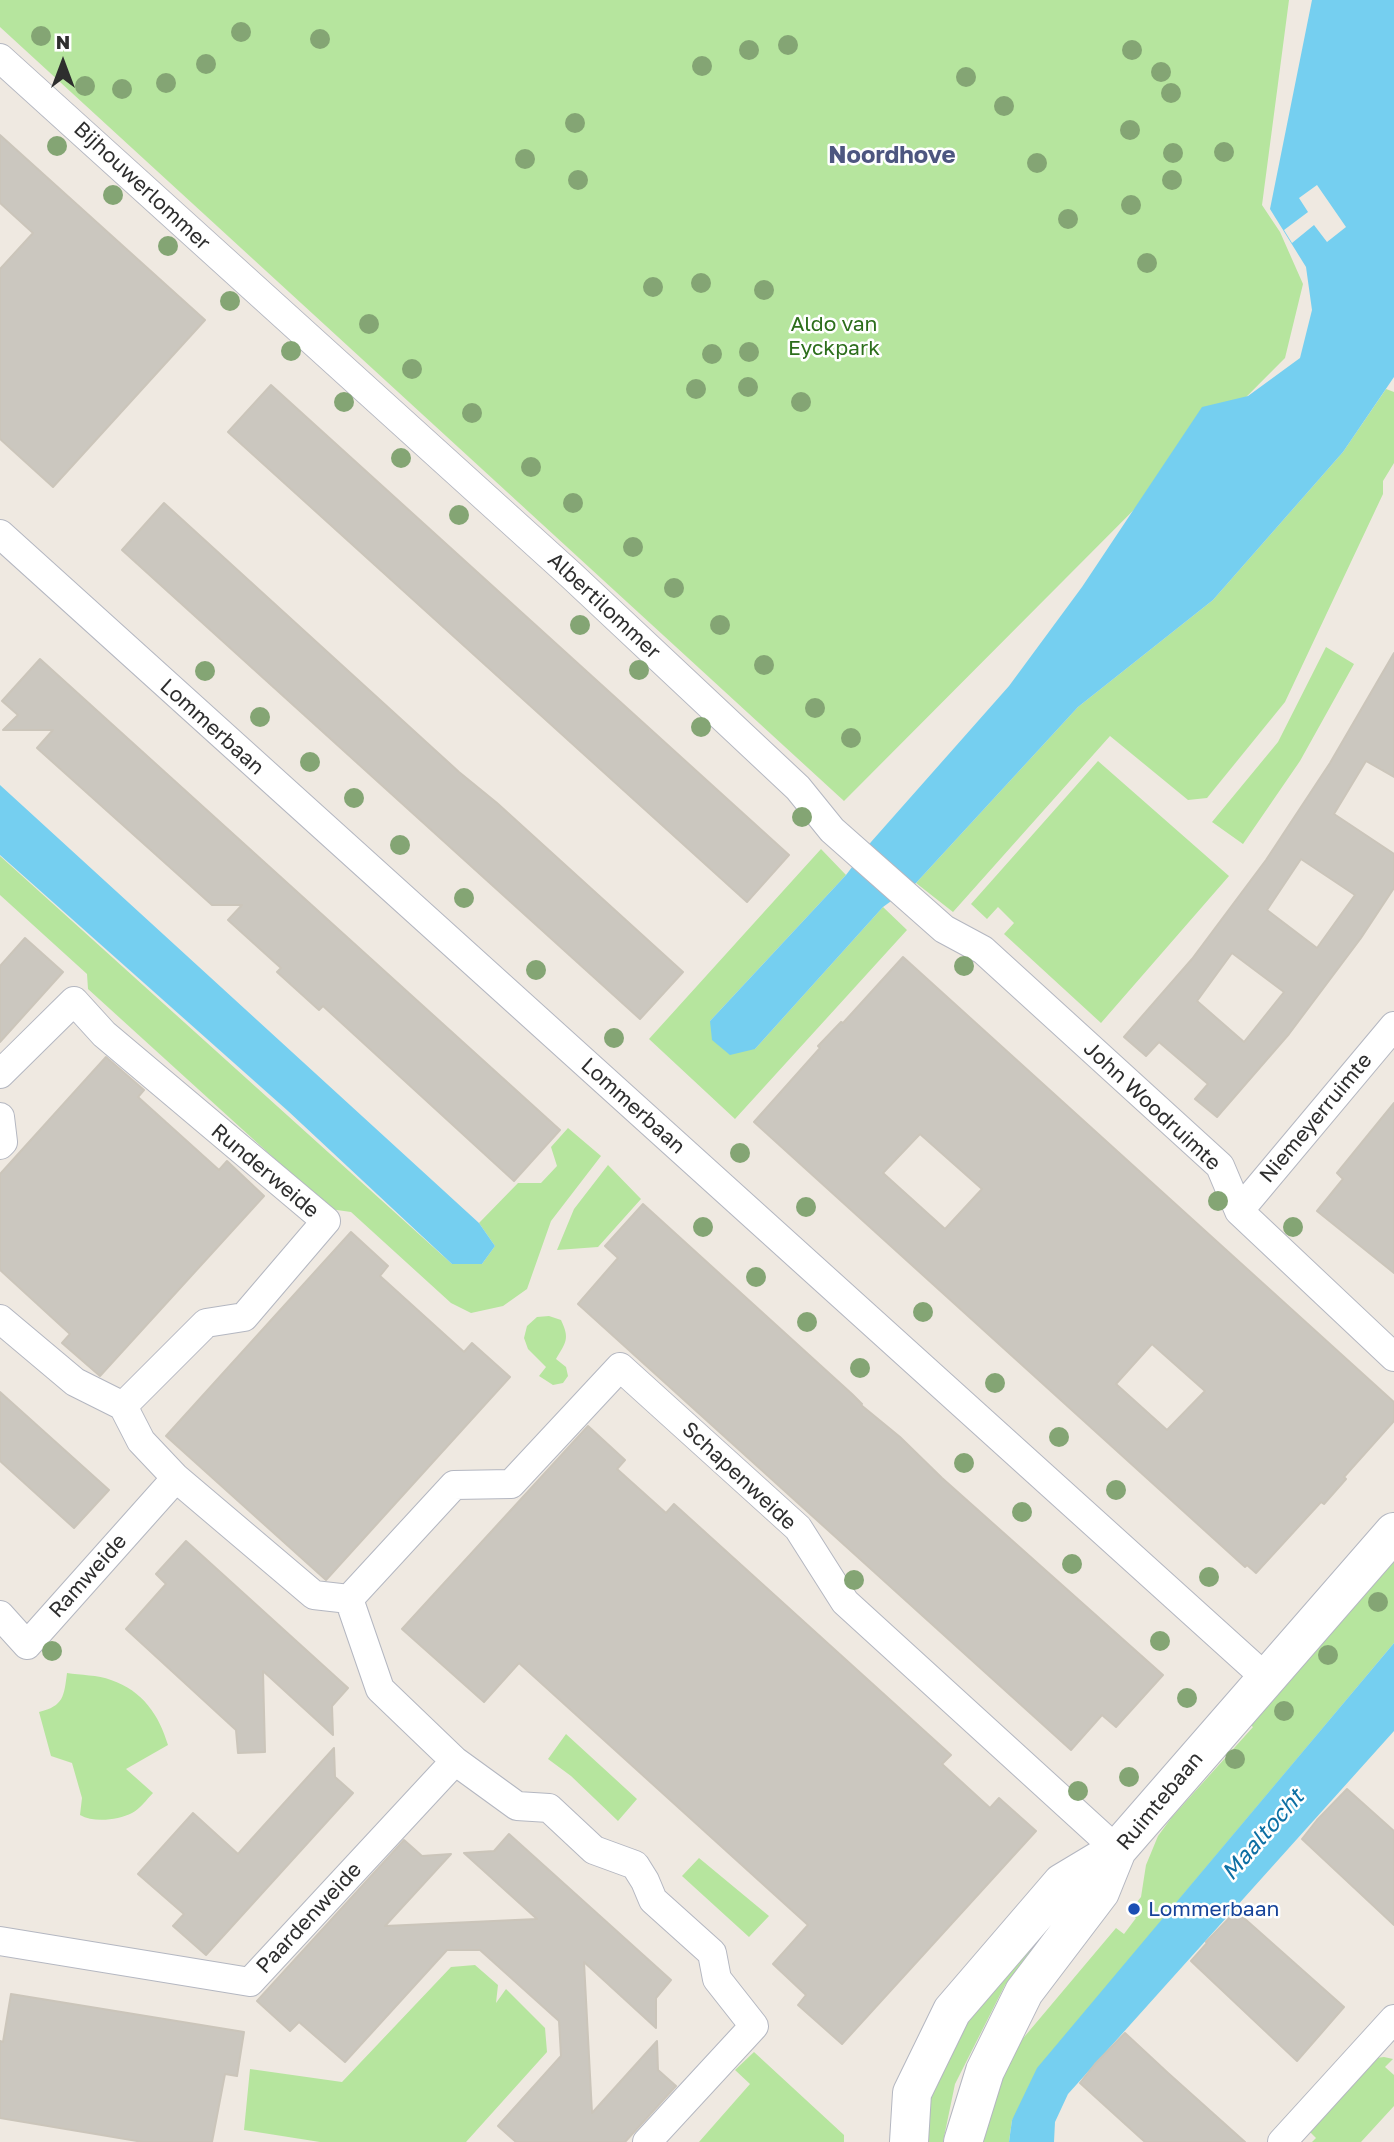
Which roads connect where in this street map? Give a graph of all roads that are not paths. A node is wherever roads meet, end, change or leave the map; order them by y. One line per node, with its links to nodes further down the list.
1 (0, 58): 2 (street, Bijhouwerlommer)
2 (282, 316): 4 (street, Albertilommer)
3 (0, 534): 17 (street, Lommerbaan)
4 (916, 906): 9 (street, John Woodruimte)
5 (1394, 1026): 9 (street, Niemeyerruimte)
6 (0, 1074): 12 (street, Runderweide)
7 (0, 1117): 8 (street)
8 (0, 1145)
9 (1239, 1211): 11 (street, John Woodruimte)
10 (0, 1319): 12 (street)
11 (1394, 1357)
12 (123, 1406): 13 (street)
13 (176, 1478): 15 (street); 16 (street, Ramweide)
14 (1394, 1532): 17 (street, Ruimtebaan)
15 (349, 1599): 18 (street); 19 (street, Schapenweide)
16 (0, 1615)
17 (1267, 1679): 19 (street, Ruimtebaan)
18 (455, 1761): 20 (street, Paardenweide); 22 (street)
19 (1117, 1850): 23 (street); 24 (street, Ruimtebaan)
20 (0, 1941)
21 (1393, 2022): 25 (street)
22 (647, 2142)
23 (909, 2142)
24 (963, 2142)
25 (1282, 2142)

